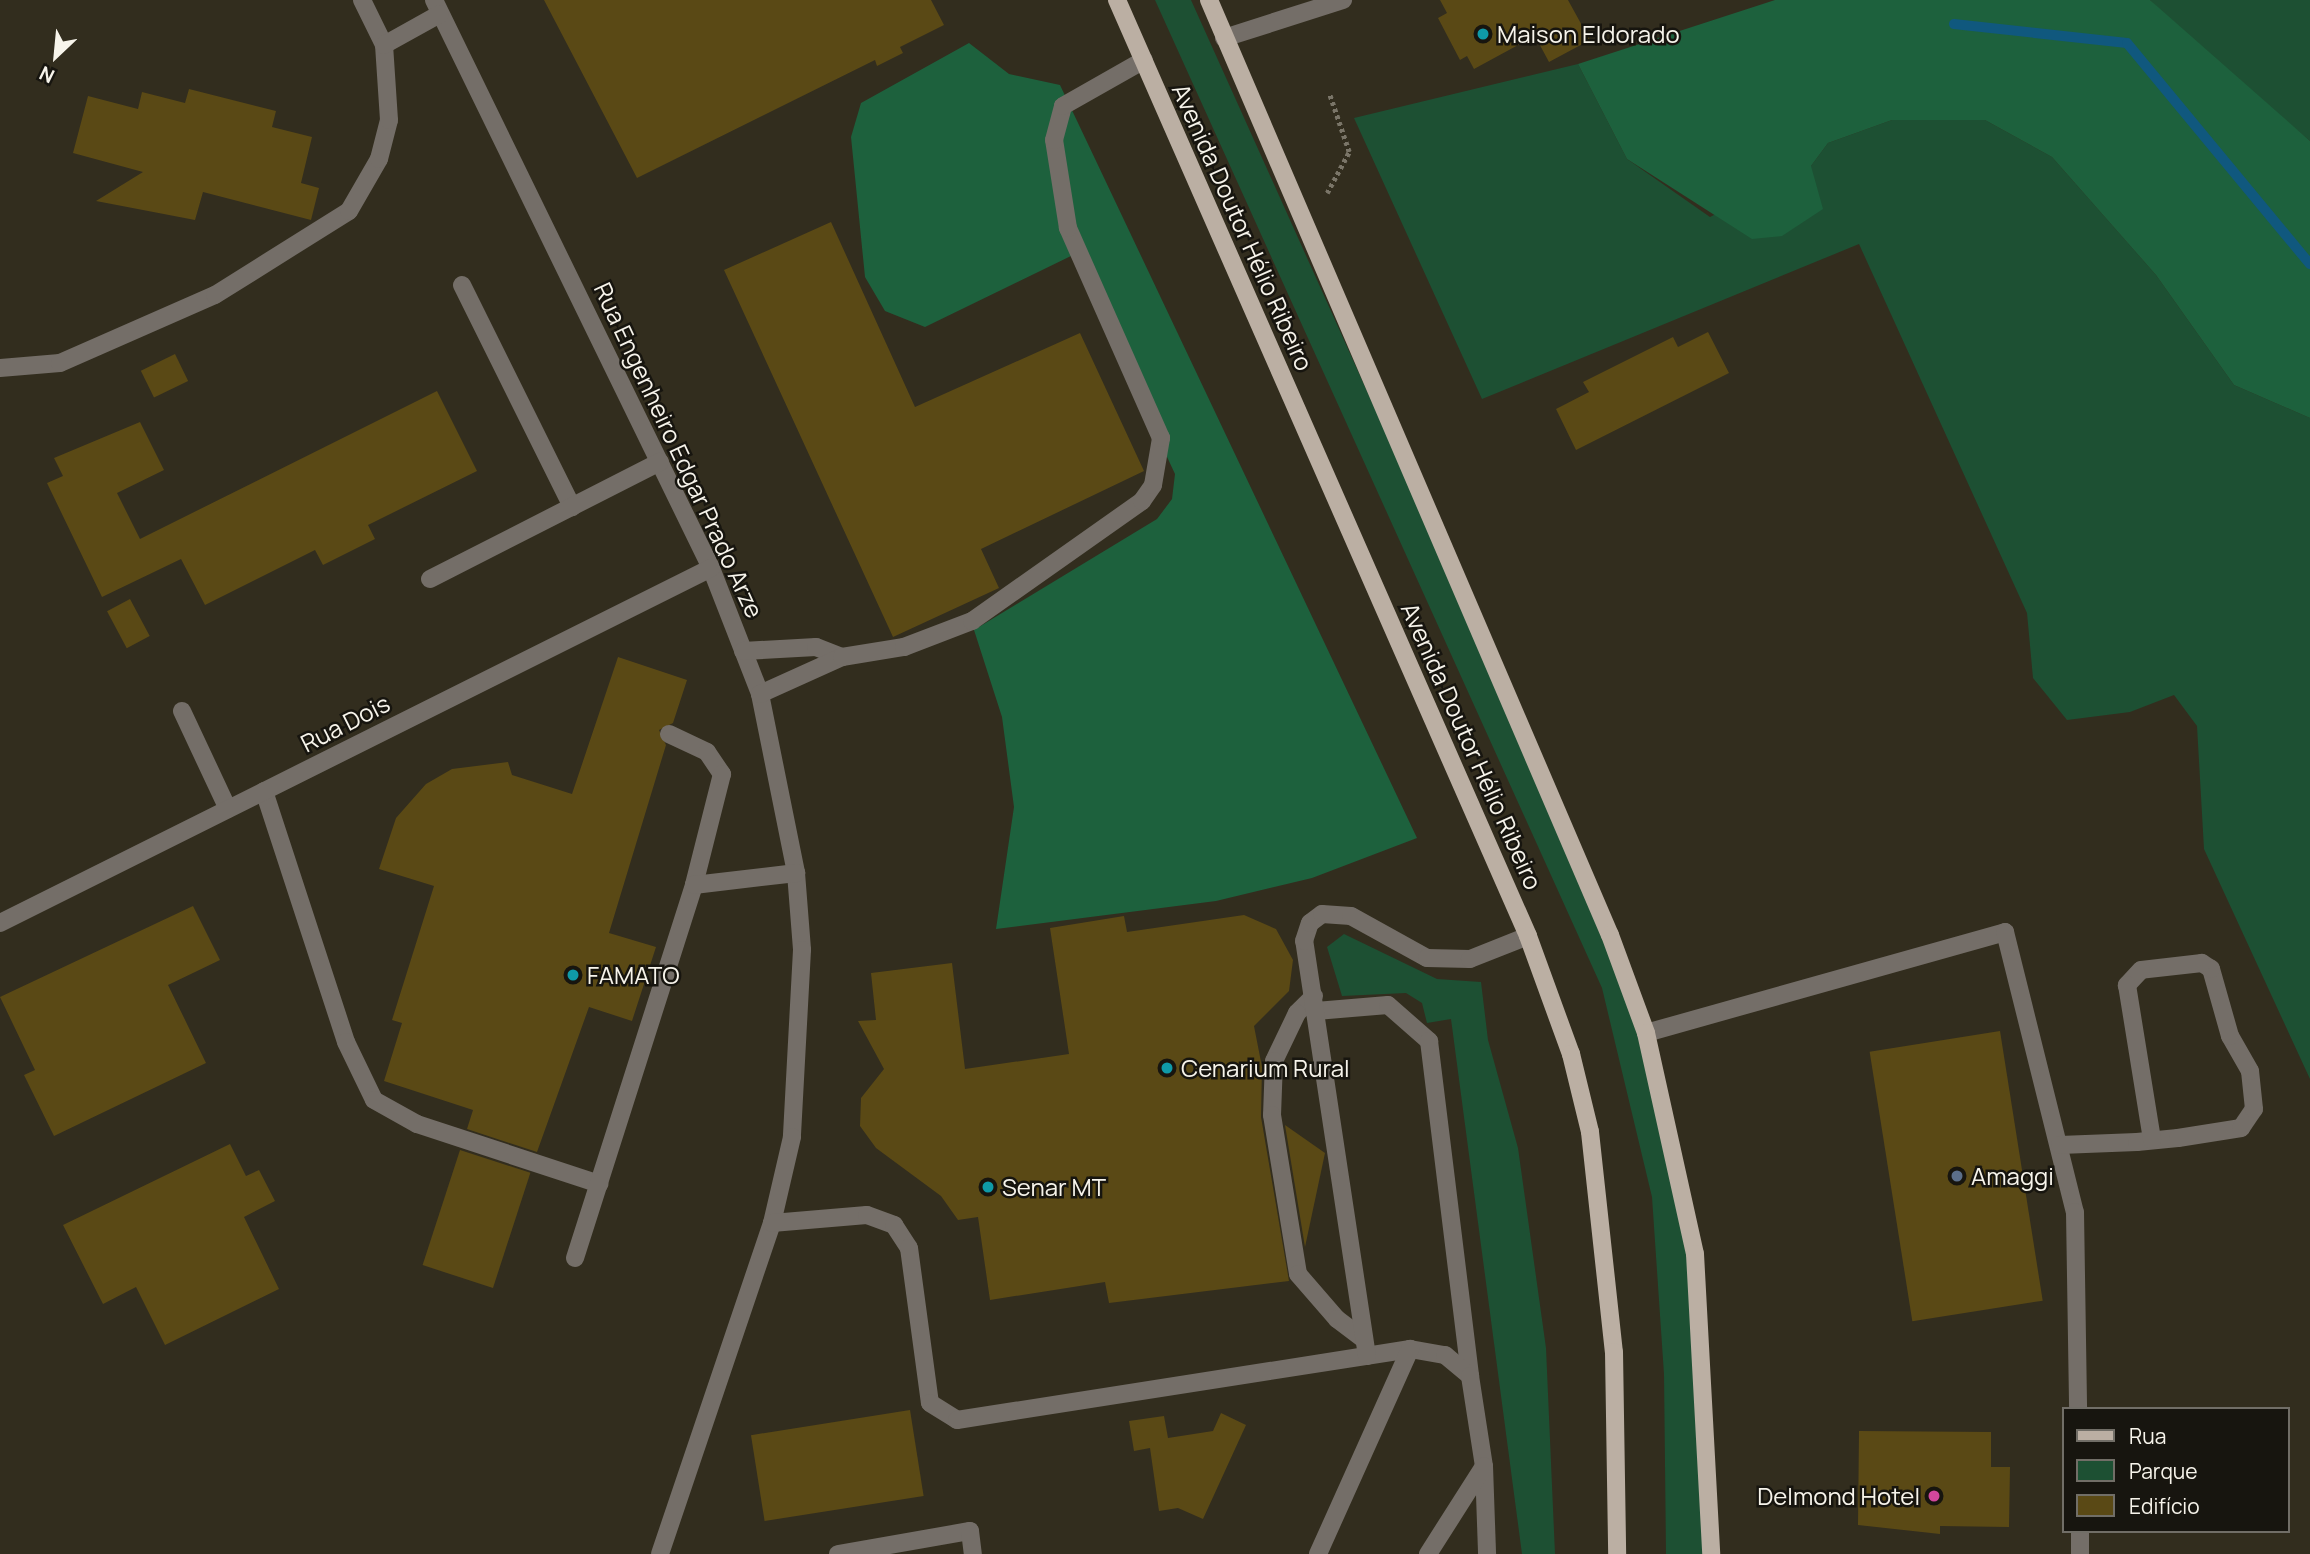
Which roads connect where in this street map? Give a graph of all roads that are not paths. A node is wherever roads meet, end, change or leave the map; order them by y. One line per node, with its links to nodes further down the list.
1 (362, 0): 7 (street)
2 (1117, 0): 8 (main road, Avenida Doutor Hélio Ribeiro)
3 (1209, 0): 6 (main road, Avenida Doutor Hélio Ribeiro)
4 (1343, 0): 6 (street)
5 (437, 7): 7 (street); 11 (street, Rua Engenheiro Edgar Prado Arze)
6 (1224, 38): 27 (main road, Avenida Doutor Hélio Ribeiro)
7 (384, 45): 10 (street)
8 (1144, 60): 16 (street); 25 (main road, Avenida Doutor Hélio Ribeiro)
9 (462, 285): 12 (street)
10 (0, 368)
11 (660, 462): 12 (street); 13 (street, Rua Engenheiro Edgar Prado Arze)
12 (572, 507): 14 (street)
13 (711, 568): 15 (street, Rua Engenheiro Edgar Prado Arze); 20 (street, Rua Dois)
14 (430, 579)
15 (743, 651): 16 (street); 17 (street, Rua Engenheiro Edgar Prado Arze)
16 (842, 657): 17 (street)
17 (760, 694): 22 (street, Rua Engenheiro Edgar Prado Arze)
18 (182, 711): 21 (street)
19 (669, 734): 23 (street)
20 (264, 791): 21 (street, Rua Dois); 30 (street)
21 (228, 809): 24 (street, Rua Dois)
22 (796, 873): 23 (street); 31 (street, Rua Engenheiro Edgar Prado Arze)
23 (694, 885): 30 (street)
24 (0, 923)
25 (1528, 936): 26 (street); 45 (main road, Avenida Doutor Hélio Ribeiro)
26 (1315, 1004): 33 (street); 33 (street); 35 (street)
27 (1646, 1033): 29 (street); 46 (main road, Avenida Doutor Hélio Ribeiro)
28 (2152, 1140): 28 (street); 29 (street)
29 (2060, 1146): 36 (street)
30 (599, 1184): 32 (street)
31 (772, 1223): 33 (street); 39 (street, Rua Engenheiro Edgar Prado Arze)
32 (575, 1258)
33 (1365, 1347): 34 (street)
34 (1410, 1349): 35 (street); 42 (street)
35 (1470, 1376): 37 (street)
36 (2078, 1407)
37 (1484, 1466): 43 (street); 44 (street)
38 (2080, 1533): 47 (street)
39 (660, 1554)
40 (838, 1554): 41 (street)
41 (973, 1554)
42 (1318, 1554)
43 (1429, 1554)
44 (1487, 1554)
45 (1618, 1554)
46 (1712, 1554)
47 (2080, 1554)

